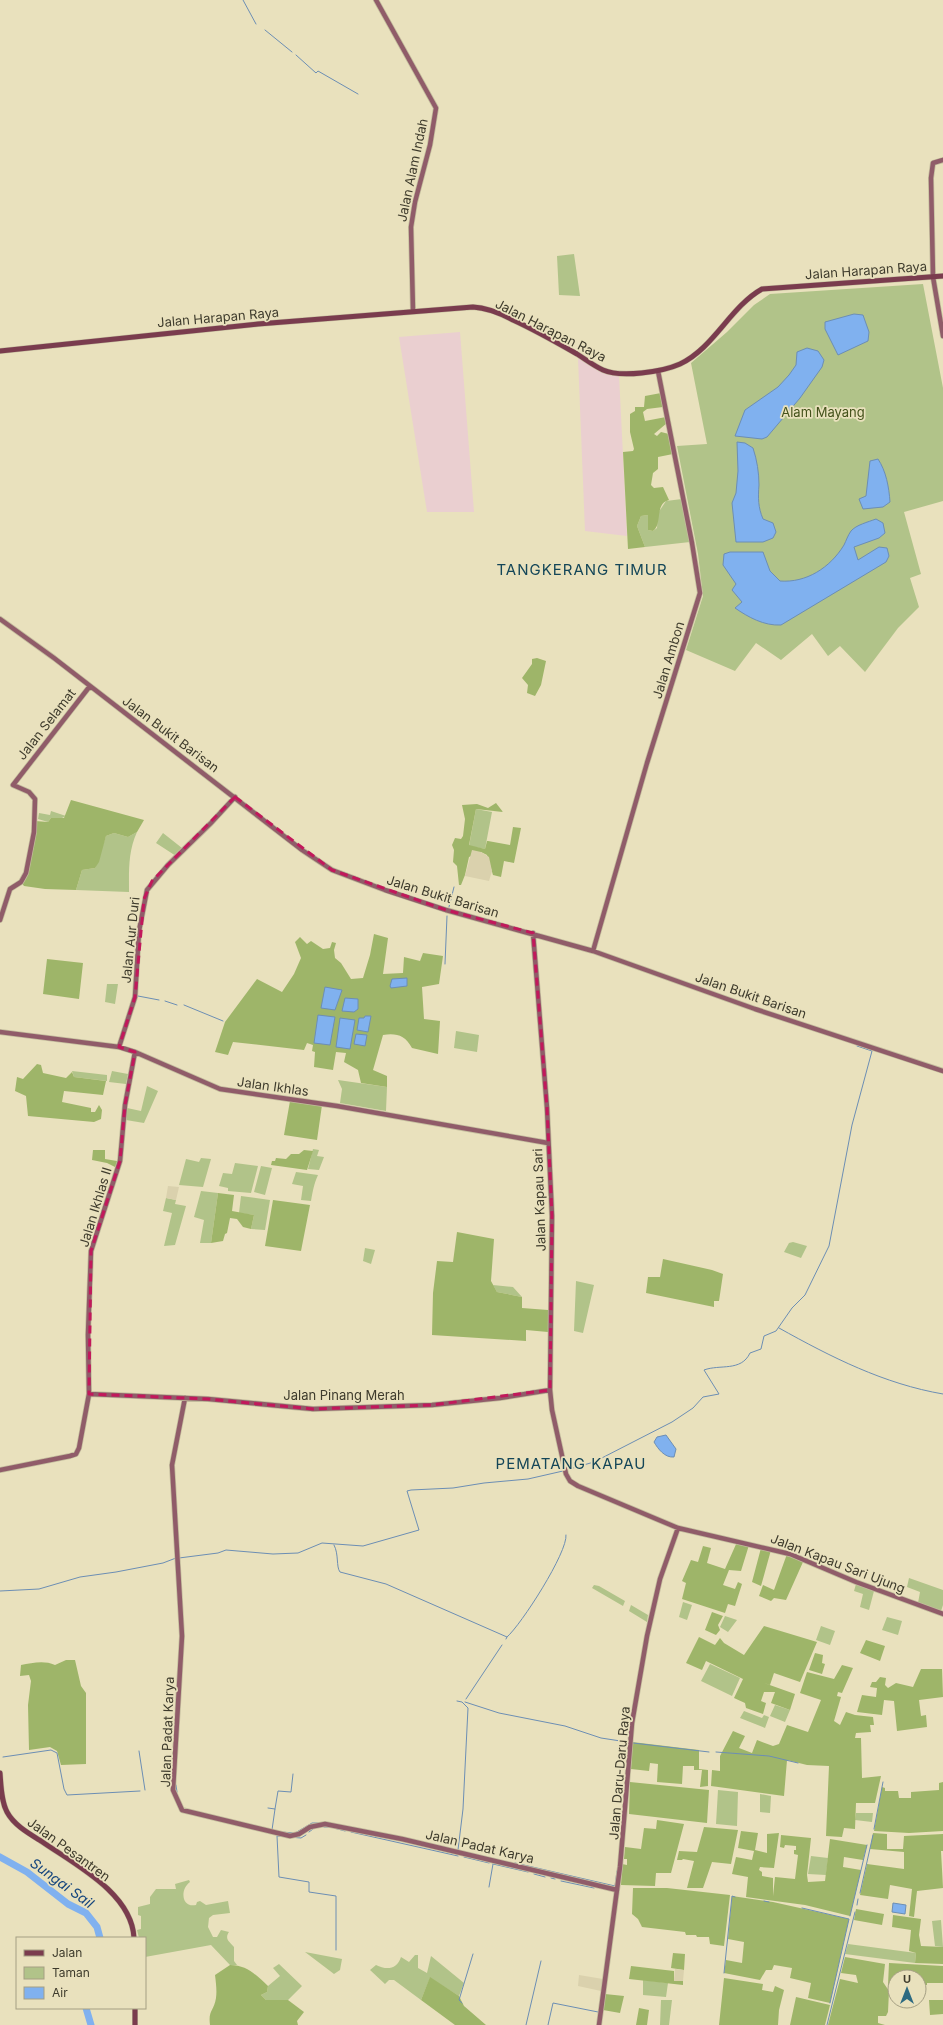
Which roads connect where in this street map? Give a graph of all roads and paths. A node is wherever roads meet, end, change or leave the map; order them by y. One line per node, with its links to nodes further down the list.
1 (376, 0): 5 (street, Jalan Alam Indah)
2 (943, 160): 4 (street)
3 (943, 276): 4 (main road, Jalan Harapan Raya)
4 (933, 277): 6 (street); 8 (main road, Jalan Harapan Raya)
5 (413, 311): 7 (main road, Jalan Harapan Raya); 8 (main road, Jalan Harapan Raya)
6 (943, 336)
7 (0, 351)
8 (658, 371): 14 (street, Jalan Ambon)
9 (0, 619): 10 (street, Jalan Bukit Barisan)
10 (90, 686): 11 (street, Jalan Bukit Barisan); 12 (street, Jalan Selamat)
11 (235, 797): 13 (street, Jalan Bukit Barisan); 16 (street, Jalan Aur Duri)
12 (0, 920)
13 (533, 934): 14 (street, Jalan Bukit Barisan); 19 (street, Jalan Kapau Sari)
14 (593, 951): 18 (street, Jalan Bukit Barisan)
15 (0, 1032): 16 (street, Jalan Ikhlas)
16 (119, 1047): 17 (street, Jalan Ikhlas)
17 (135, 1052): 19 (street, Jalan Ikhlas); 21 (street, Jalan Ikhlas II)
18 (943, 1071)
19 (548, 1143): 20 (street, Jalan Kapau Sari)
20 (550, 1390): 22 (street, Jalan Pinang Merah); 24 (street, Jalan Kapau Sari)
21 (89, 1394): 22 (street, Jalan Pinang Merah); 23 (street, Jalan Ikhlas II)
22 (185, 1398): 27 (street, Jalan Padat Karya)
23 (0, 1470)
24 (678, 1528): 25 (street, Jalan Kapau Sari Ujung); 27 (street, Jalan Daru-Daru Raya)
25 (943, 1614)
26 (0, 1773): 28 (main road, Jalan Pesantren)
27 (617, 1890): 31 (street, Jalan Daru-Daru Raya)
28 (134, 1937)
29 (135, 2009): 30 (main road)
30 (136, 2025)
31 (599, 2025)

